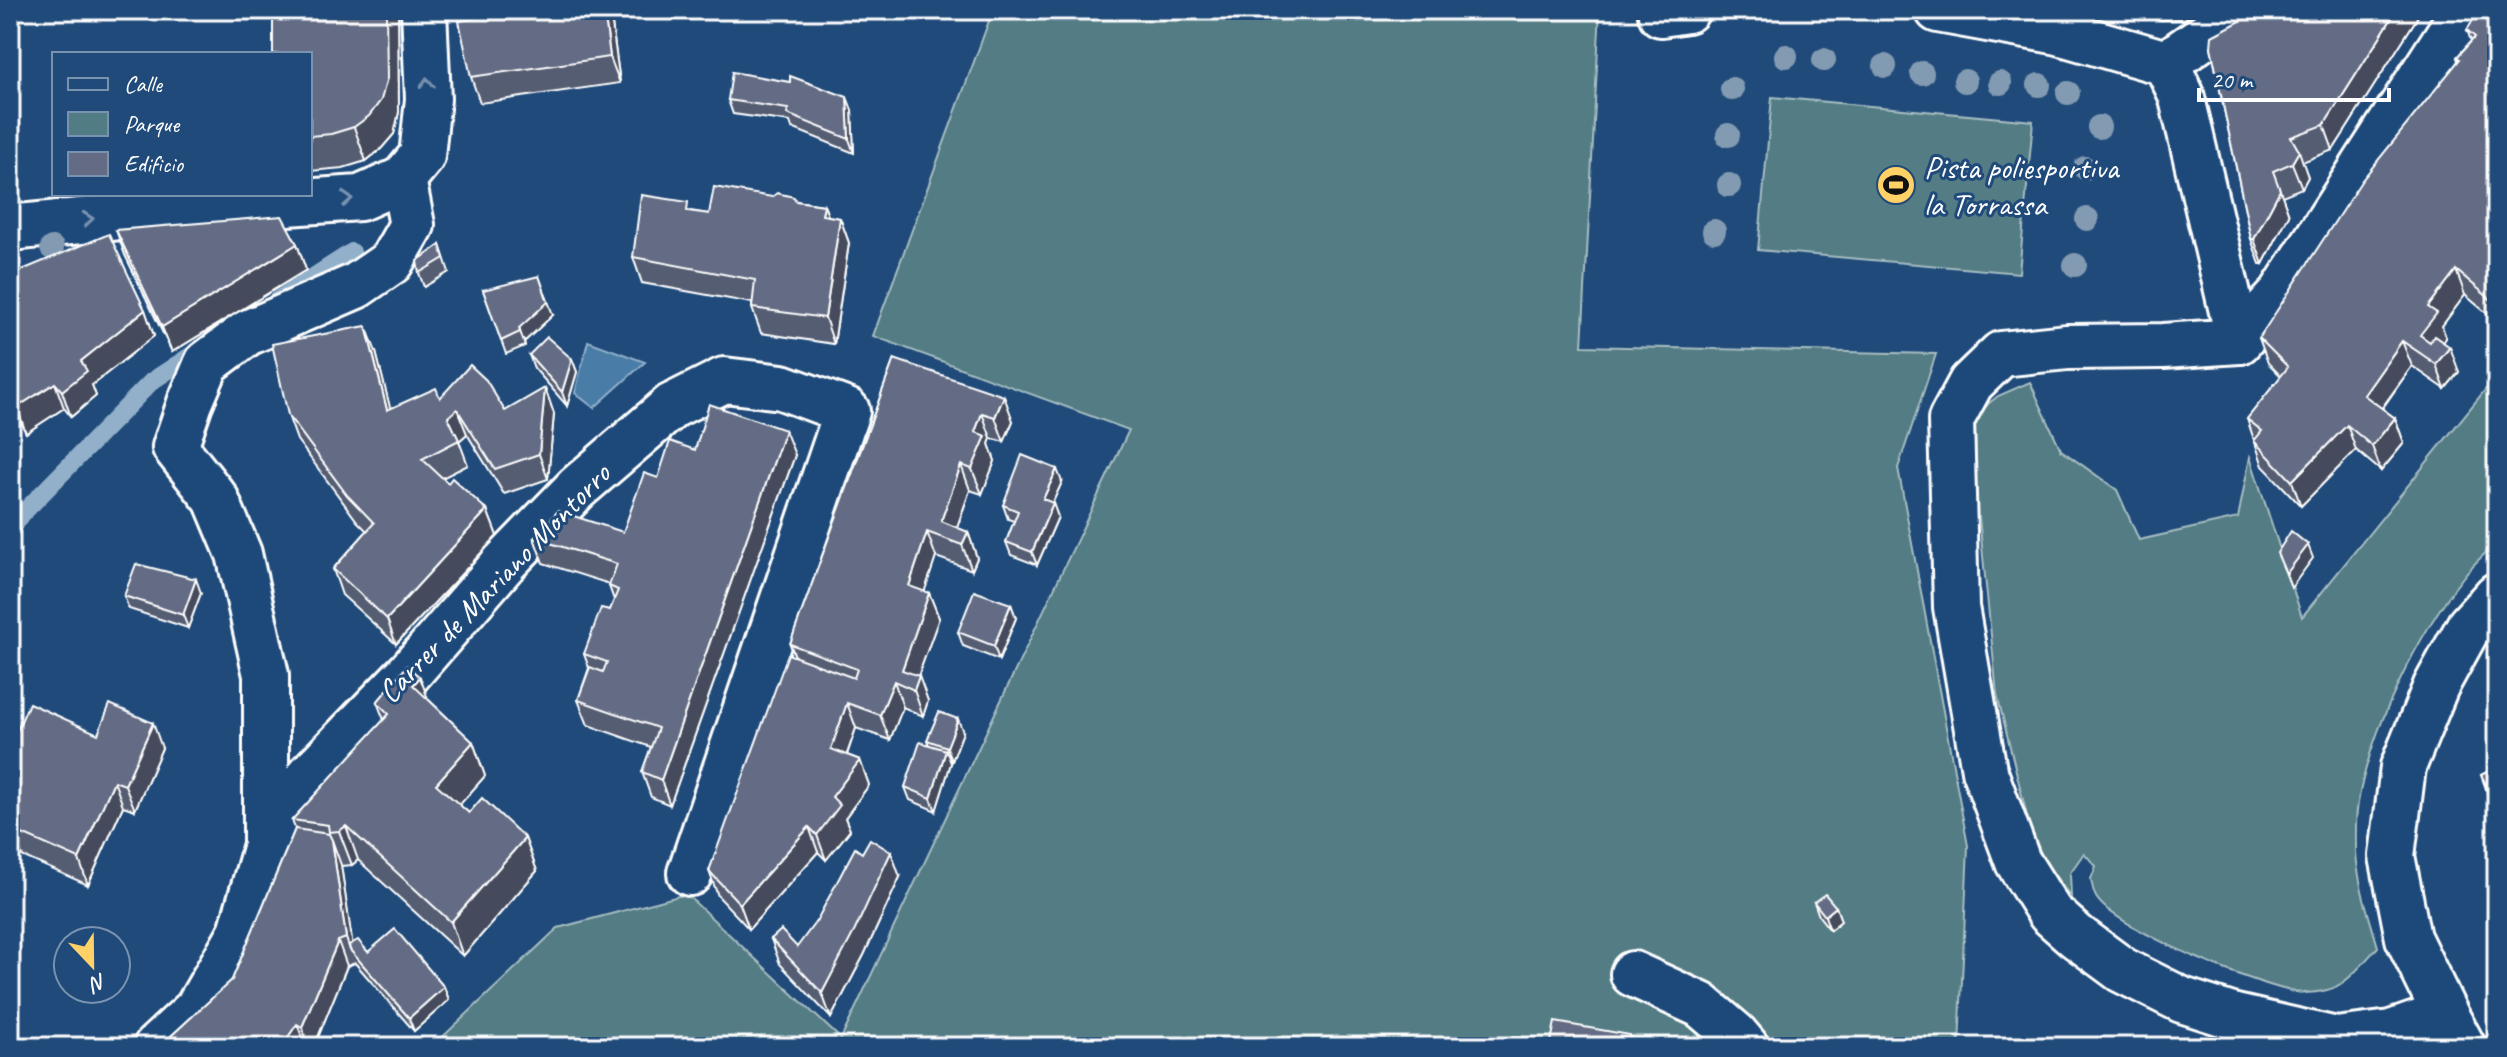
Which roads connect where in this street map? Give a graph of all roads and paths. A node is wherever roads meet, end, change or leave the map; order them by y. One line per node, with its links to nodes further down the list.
1 (424, 10): 6 (street, one-way to 1)
2 (1938, 10): 5 (street)
3 (2242, 10): 5 (street)
4 (2464, 10): 8 (street)
5 (2166, 63): 8 (street)
6 (403, 179): 7 (street, one-way to 6); 10 (street, Carrer de Mariano Montorro)
7 (10, 228)
8 (2239, 341): 13 (street)
9 (2497, 595): 13 (street)
10 (266, 845): 11 (street, Carrer de Mariano Montorro); 14 (street, Carrer de Mariano Montorro)
11 (690, 873)
12 (1633, 974): 15 (street)
13 (2454, 1031)
14 (156, 1047)
15 (1746, 1047)

